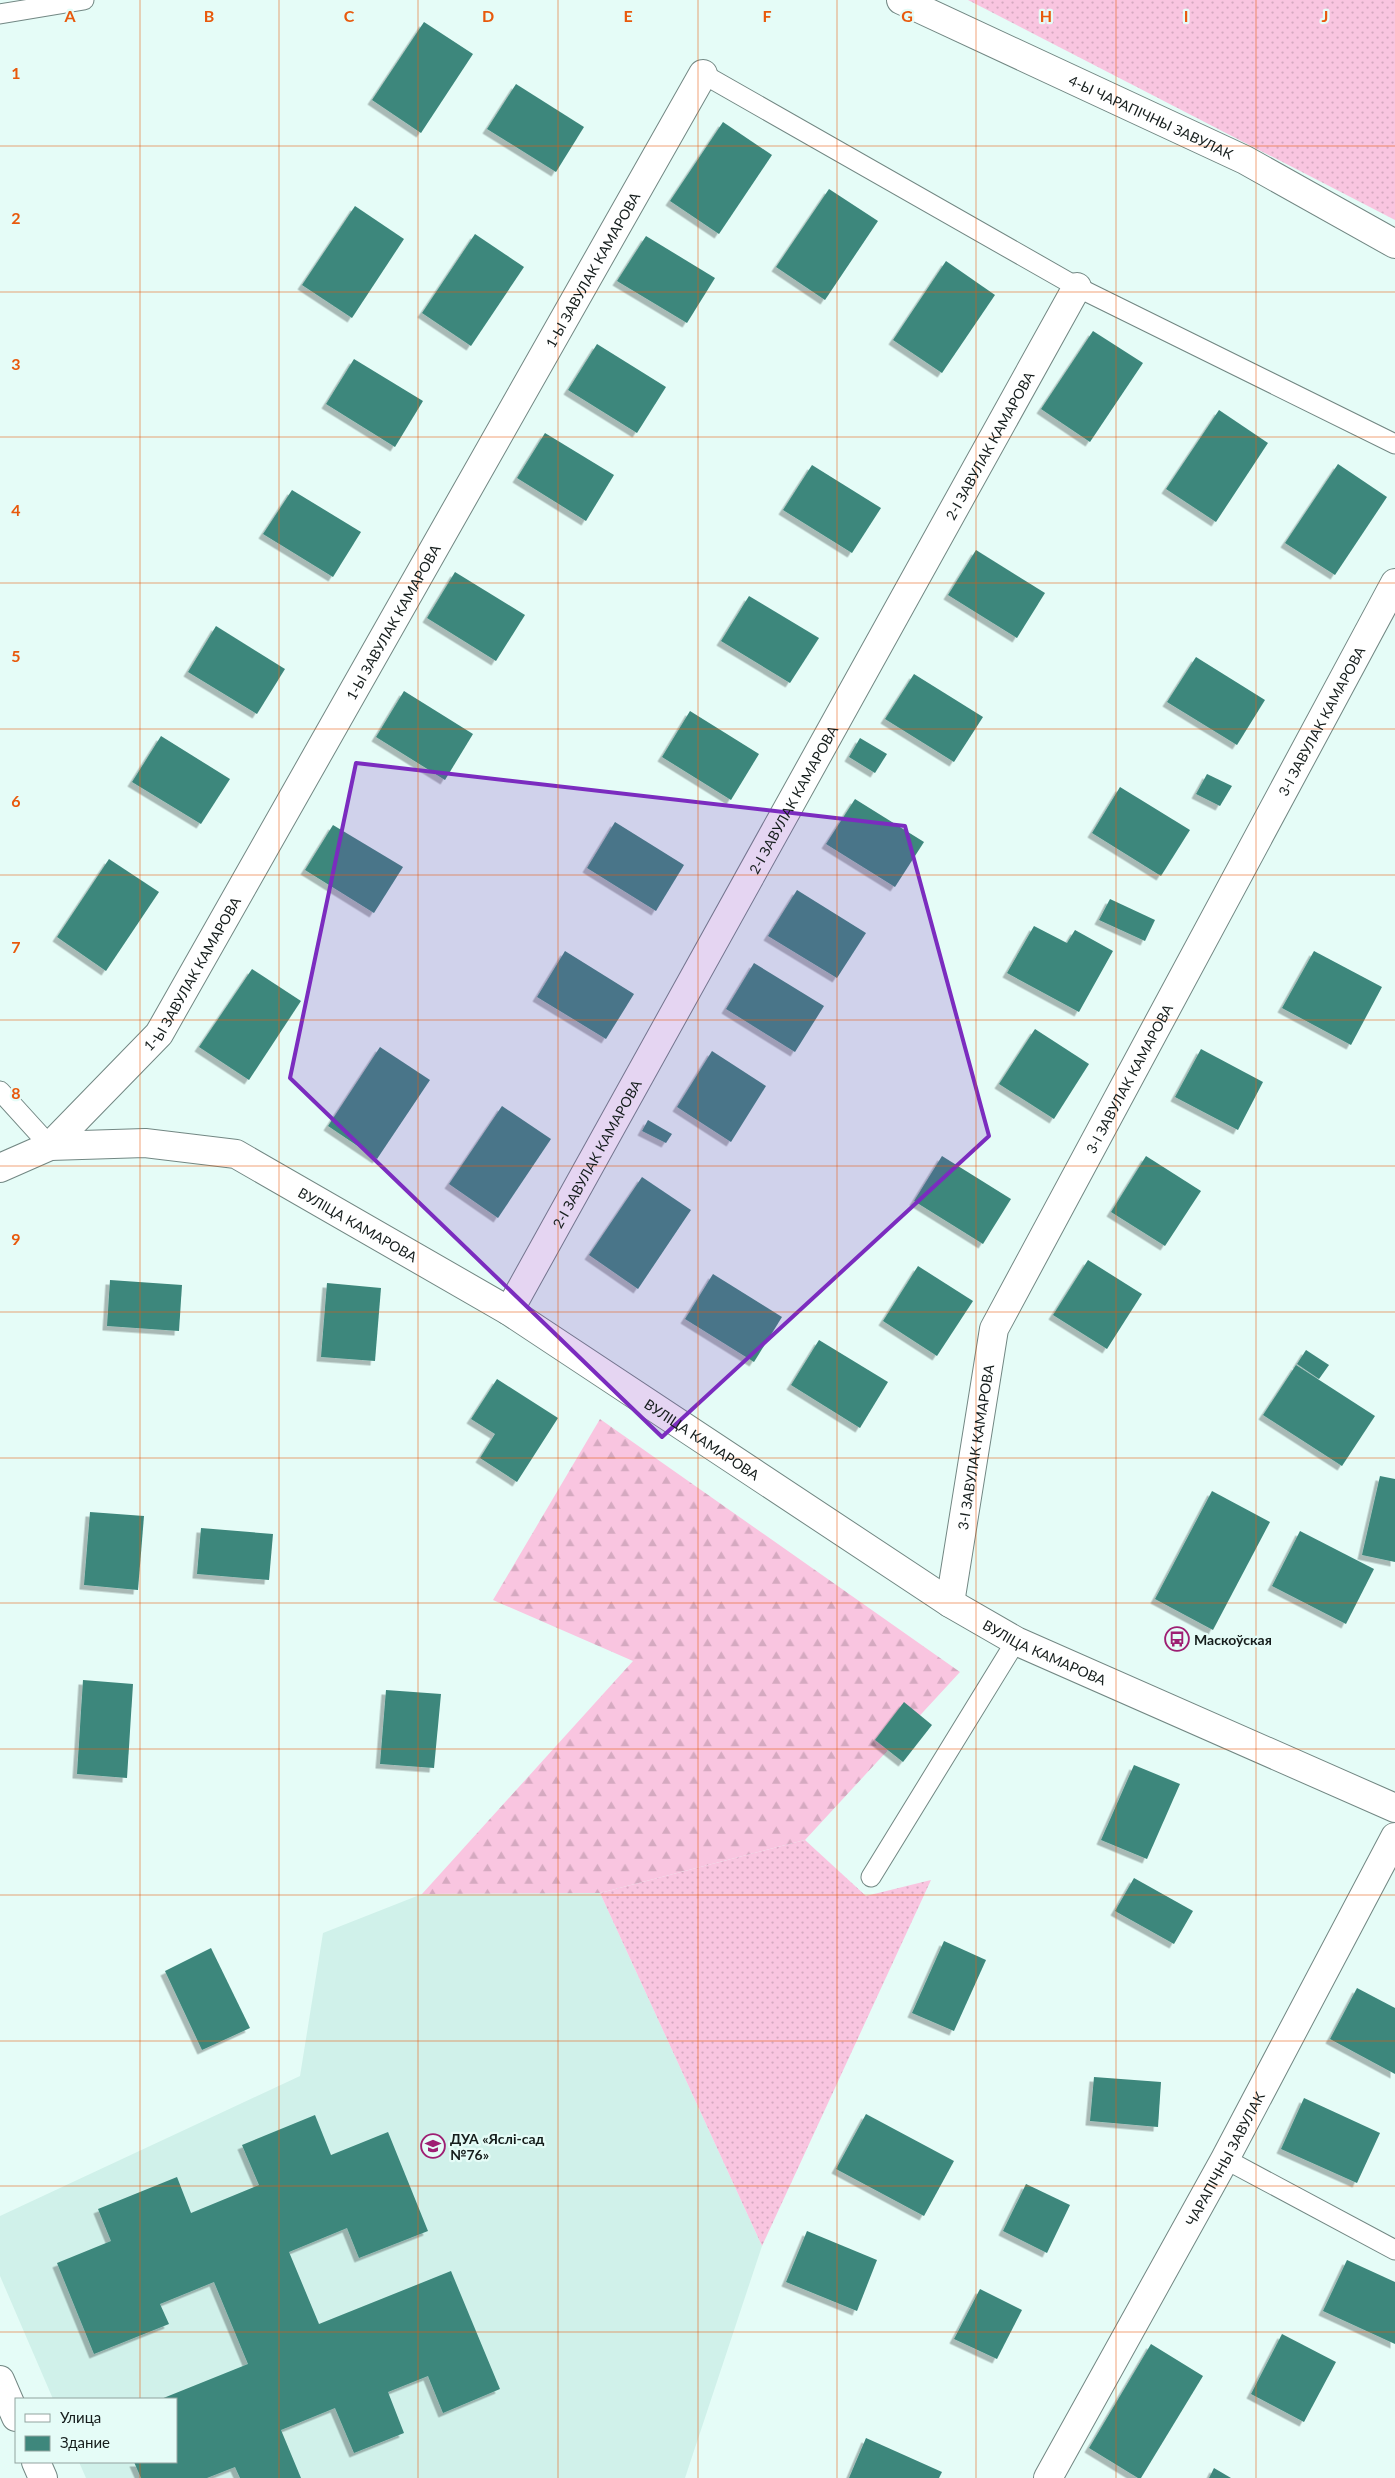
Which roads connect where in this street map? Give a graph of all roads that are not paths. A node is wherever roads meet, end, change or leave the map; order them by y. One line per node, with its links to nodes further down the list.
1 (84, 0): 3 (lane)
2 (901, 0): 5 (street, 4-Ы ЧАРАПІЧНЫ ЗАВУЛАК)
3 (0, 14)
4 (703, 74): 6 (lane); 10 (street, 1-Ы ЗАВУЛАК КАМАРОВА)
5 (1395, 244)
6 (1077, 288): 7 (lane); 12 (street, 2-І ЗАВУЛАК КАМАРОВА)
7 (1395, 444)
8 (1395, 584): 13 (street, 3-І ЗАВУЛАК КАМАРОВА)
9 (0, 1092): 10 (lane)
10 (50, 1146): 11 (street, ВУЛІЦА КАМАРОВА); 12 (street, ВУЛІЦА КАМАРОВА)
11 (0, 1168)
12 (509, 1311): 13 (street, ВУЛІЦА КАМАРОВА)
13 (950, 1603): 14 (street, ВУЛІЦА КАМАРОВА)
14 (1016, 1641): 15 (street, ВУЛІЦА КАМАРОВА); 17 (lane)
15 (1395, 1808)
16 (1395, 1837): 18 (street, ЧАРАПІЧНЫ ЗАВУЛАК)
17 (871, 1877)
18 (1225, 2159): 19 (lane); 24 (street, ЧАРАПІЧНЫ ЗАВУЛАК)
19 (1395, 2250)
20 (0, 2380): 21 (street)
21 (15, 2415)
22 (36, 2463): 23 (street)
23 (43, 2478)
24 (1048, 2478)

